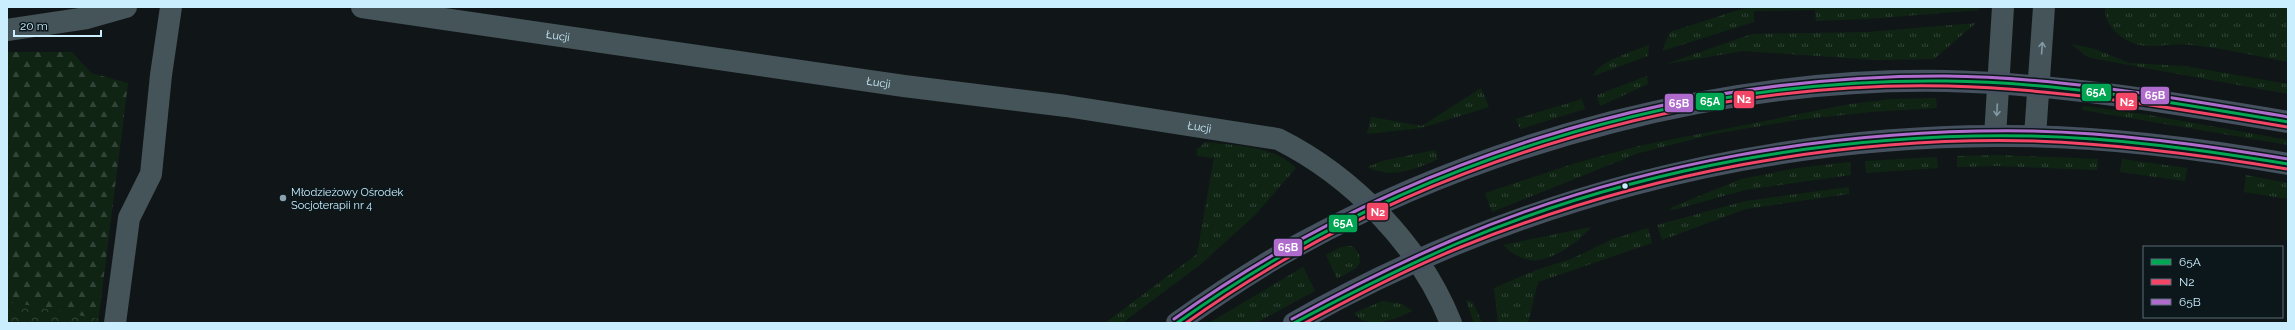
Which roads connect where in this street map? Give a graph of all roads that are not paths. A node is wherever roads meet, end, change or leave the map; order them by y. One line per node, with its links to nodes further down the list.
1 (126, 7): 6 (street)
2 (171, 7): 15 (street)
3 (362, 7): 13 (street, Łucji)
4 (2004, 7): 7 (street)
5 (2044, 7): 8 (street, one-way to 5)
6 (7, 30)
7 (1998, 84): 8 (main road); 10 (street, one-way to 10); 13 (main road)
8 (2039, 86): 9 (main road); 11 (street)
9 (2288, 122)
10 (1995, 136): 11 (main road); 14 (main road)
11 (2035, 136): 12 (main road)
12 (2288, 164)
13 (1374, 208): 14 (street, Łucji); 16 (main road)
14 (1418, 260): 17 (main road); 18 (street, Łucji)
15 (115, 323)
16 (1177, 323)
17 (1294, 323)
18 (1451, 323)

